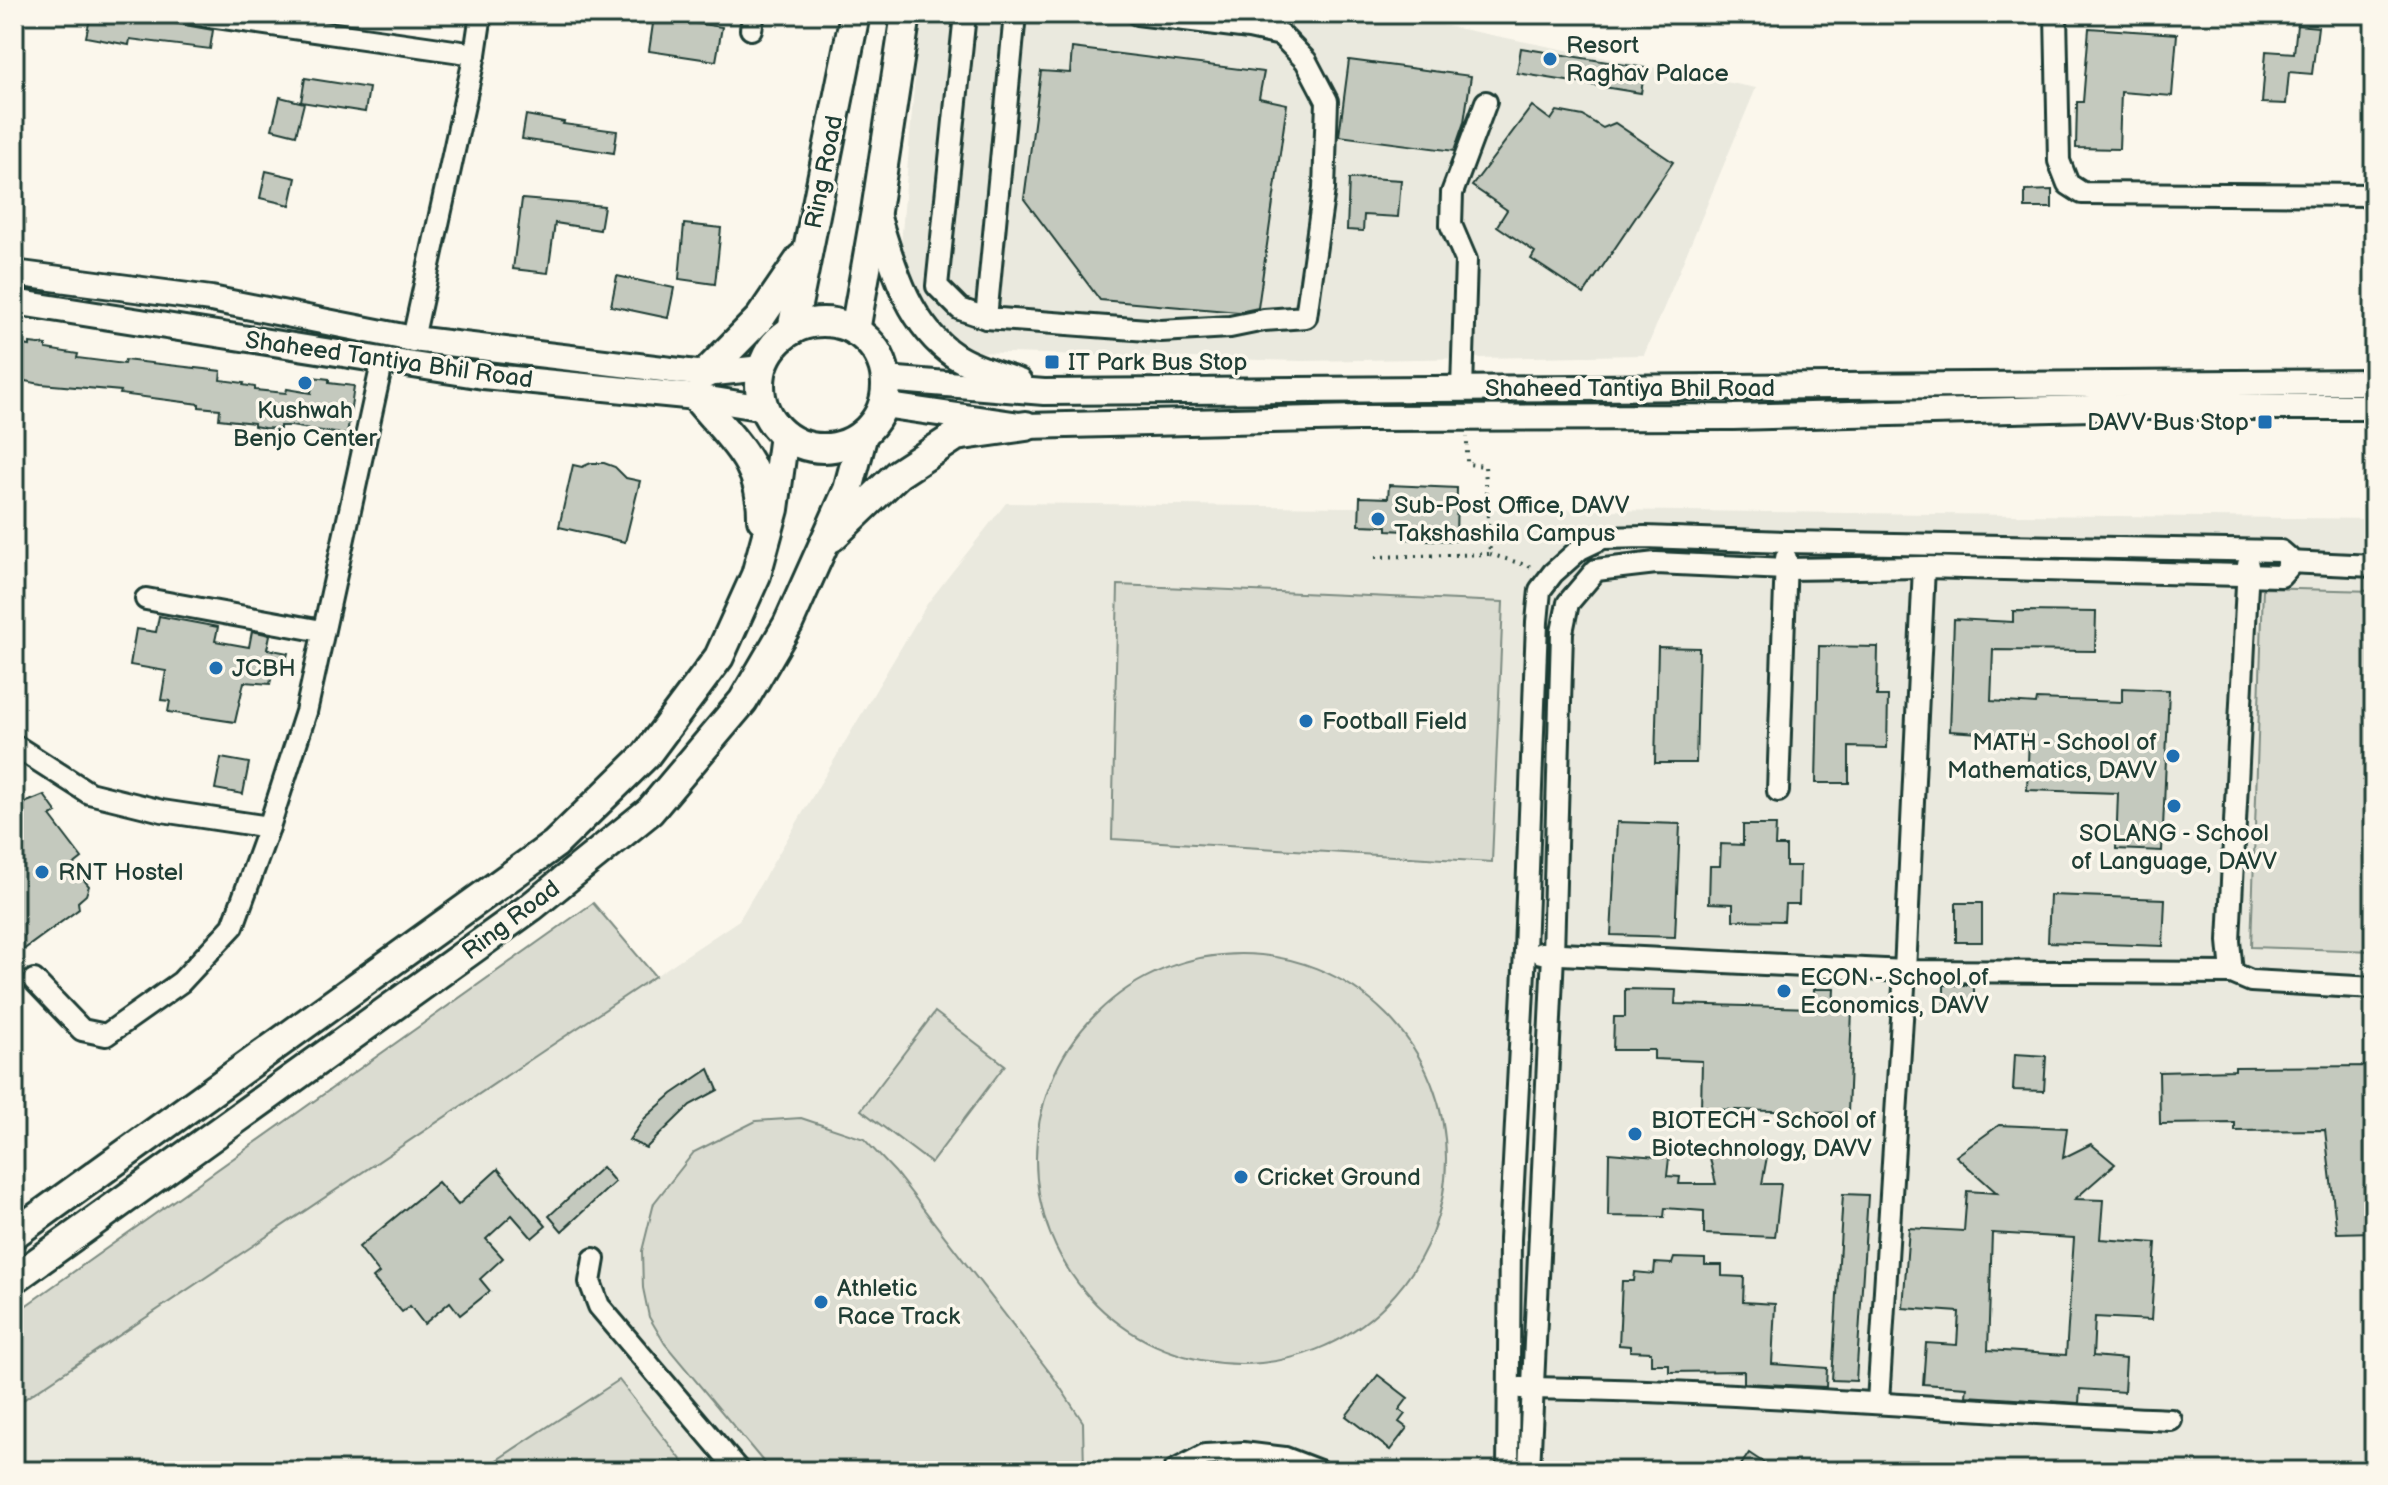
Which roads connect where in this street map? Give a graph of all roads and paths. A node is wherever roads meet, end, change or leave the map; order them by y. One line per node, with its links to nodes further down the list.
1 (195, 14): 9 (street)
2 (481, 14): 9 (street)
3 (855, 14): 13 (highway, Ring Road)
4 (906, 14): 12 (highway)
5 (965, 14): 16 (street)
6 (1015, 14): 16 (street)
7 (1137, 14): 16 (street)
8 (2056, 14): 11 (street)
9 (475, 54): 19 (street)
10 (1486, 102): 24 (street)
11 (2374, 195)
12 (876, 211): 18 (highway); 26 (main road)
13 (811, 241): 17 (highway, Ring Road); 23 (highway)
14 (14, 273): 19 (main road, Shaheed Tantiya Bhil Road)
15 (14, 302): 20 (main road, Shaheed Tantiya Bhil Road)
16 (986, 318)
17 (792, 330): 18 (highway); 21 (highway)
18 (855, 331): 25 (highway)
19 (413, 339): 23 (main road, Shaheed Tantiya Bhil Road)
20 (383, 359): 23 (main road, Shaheed Tantiya Bhil Road); 45 (street)
21 (762, 368): 23 (main road, Shaheed Tantiya Bhil Road); 28 (highway)
22 (2374, 382): 24 (main road, Shaheed Tantiya Bhil Road)
23 (701, 385): 28 (main road, Shaheed Tantiya Bhil Road); 47 (highway)
24 (1462, 389): 26 (main road, Shaheed Tantiya Bhil Road); 29 (main road)
25 (884, 392): 26 (main road, Shaheed Tantiya Bhil Road); 30 (main road); 31 (highway)
26 (1044, 392)
27 (2374, 407): 29 (main road)
28 (764, 408): 32 (highway)
29 (1466, 419): 30 (main road); 36 (path)
30 (1026, 426): 34 (highway)
31 (863, 434): 32 (highway); 34 (highway, Ring Road)
32 (784, 435): 47 (highway, Ring Road)
33 (1786, 542): 35 (street); 41 (street); 42 (street)
34 (823, 545): 58 (highway, Ring Road)
35 (2249, 549): 38 (street); 43 (street)
36 (1490, 554): 37 (path); 42 (path)
37 (1375, 557)
38 (2288, 562): 39 (street); 43 (street)
39 (2374, 566)
40 (1924, 567): 41 (street); 43 (street); 52 (street)
41 (1786, 569): 48 (street); 51 (street)
42 (1553, 573): 50 (street)
43 (2247, 575): 53 (street)
44 (146, 599): 45 (street)
45 (322, 631): 49 (street)
46 (14, 745): 49 (street)
47 (646, 755): 56 (highway, Ring Road)
48 (1778, 791)
49 (269, 827): 54 (street)
50 (1525, 951): 51 (street); 59 (street)
51 (1553, 954): 52 (street); 60 (street)
52 (1905, 971): 53 (street); 61 (street)
53 (2232, 973): 55 (street)
54 (34, 980)
55 (2374, 988)
56 (14, 1234)
57 (594, 1259): 63 (street)
58 (14, 1279)
59 (1509, 1388): 60 (street); 66 (street)
60 (1533, 1388): 61 (street); 67 (street)
61 (1878, 1402): 62 (street)
62 (2171, 1420)
63 (739, 1471)
64 (1174, 1471): 65 (street)
65 (1319, 1471)
66 (1508, 1471)
67 (1529, 1471)

